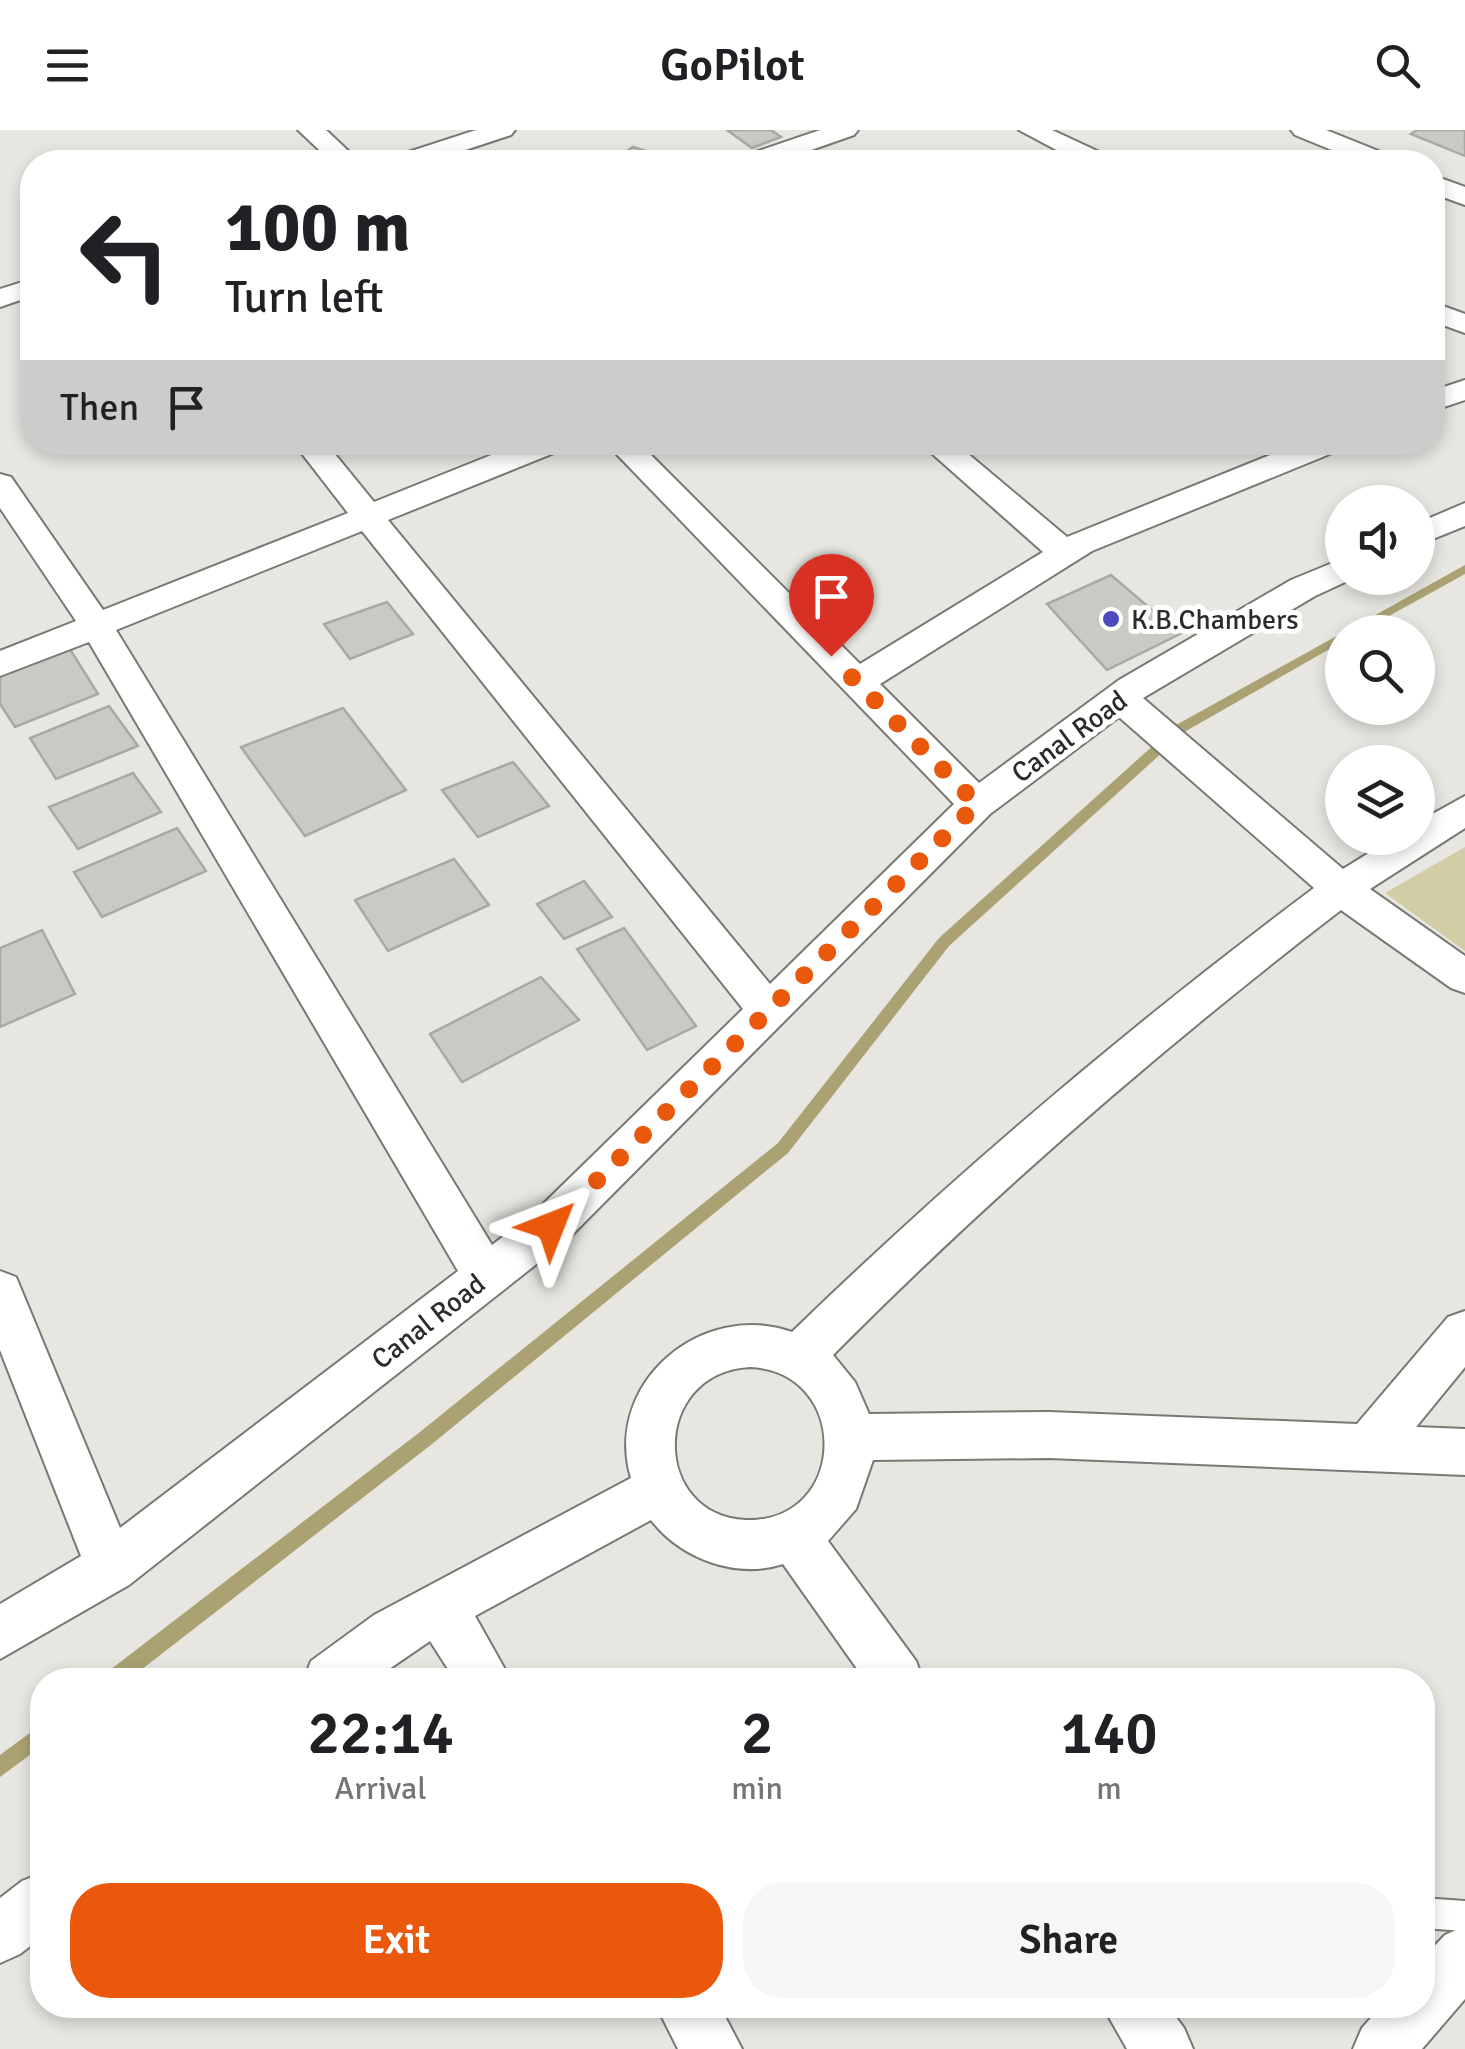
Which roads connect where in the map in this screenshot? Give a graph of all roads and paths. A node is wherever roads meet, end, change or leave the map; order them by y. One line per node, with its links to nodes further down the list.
1 (311, 130): 7 (street)
2 (502, 130): 8 (street)
3 (845, 130): 6 (street)
4 (1032, 130): 11 (street)
5 (1304, 130): 12 (street)
6 (806, 144): 9 (street); 10 (street)
7 (333, 150)
8 (441, 150)
9 (788, 150)
10 (815, 150)
11 (1074, 150)
12 (1353, 150)
13 (319, 455): 20 (street)
14 (520, 455): 20 (street)
15 (633, 455): 26 (street)
16 (949, 455): 22 (street)
17 (1300, 455): 22 (street)
18 (0, 484): 24 (street)
19 (1465, 512): 21 (street)
20 (367, 515): 24 (street); 32 (street)
21 (1435, 527)
22 (1065, 552): 26 (street)
23 (1325, 578): 27 (street, Canal Road)
24 (96, 625): 25 (street); 33 (street)
25 (0, 664)
26 (858, 682): 28 (street)
27 (1120, 698): 28 (street, Canal Road); 30 (street)
28 (977, 804): 32 (street, Canal Road)
29 (1465, 810): 30 (street)
30 (1341, 889): 31 (street); 36 (street)
31 (1465, 977)
32 (768, 1011): 33 (street, Canal Road)
33 (486, 1276): 42 (street, Canal Road)
34 (0, 1292): 42 (street)
35 (1465, 1332): 38 (street)
36 (798, 1358): 37 (street); 40 (street)
37 (852, 1437): 38 (street); 41 (street)
38 (1368, 1448): 39 (street)
39 (1465, 1452)
40 (658, 1490): 41 (street); 43 (street)
41 (793, 1534): 47 (street)
42 (111, 1567): 44 (street, Canal Road)
43 (440, 1608): 45 (street); 46 (street)
44 (0, 1633)
45 (346, 1668)
46 (478, 1668)
47 (889, 1668)
48 (30, 1910): 51 (street)
49 (1435, 1914): 50 (lane)
50 (1465, 1916)
51 (0, 1934)
52 (1465, 1955): 53 (street)
53 (1435, 1989)
54 (693, 2018): 57 (street)
55 (1140, 2018): 58 (street)
56 (1410, 2018): 59 (street)
57 (712, 2049)
58 (1163, 2049)
59 (1383, 2049)

